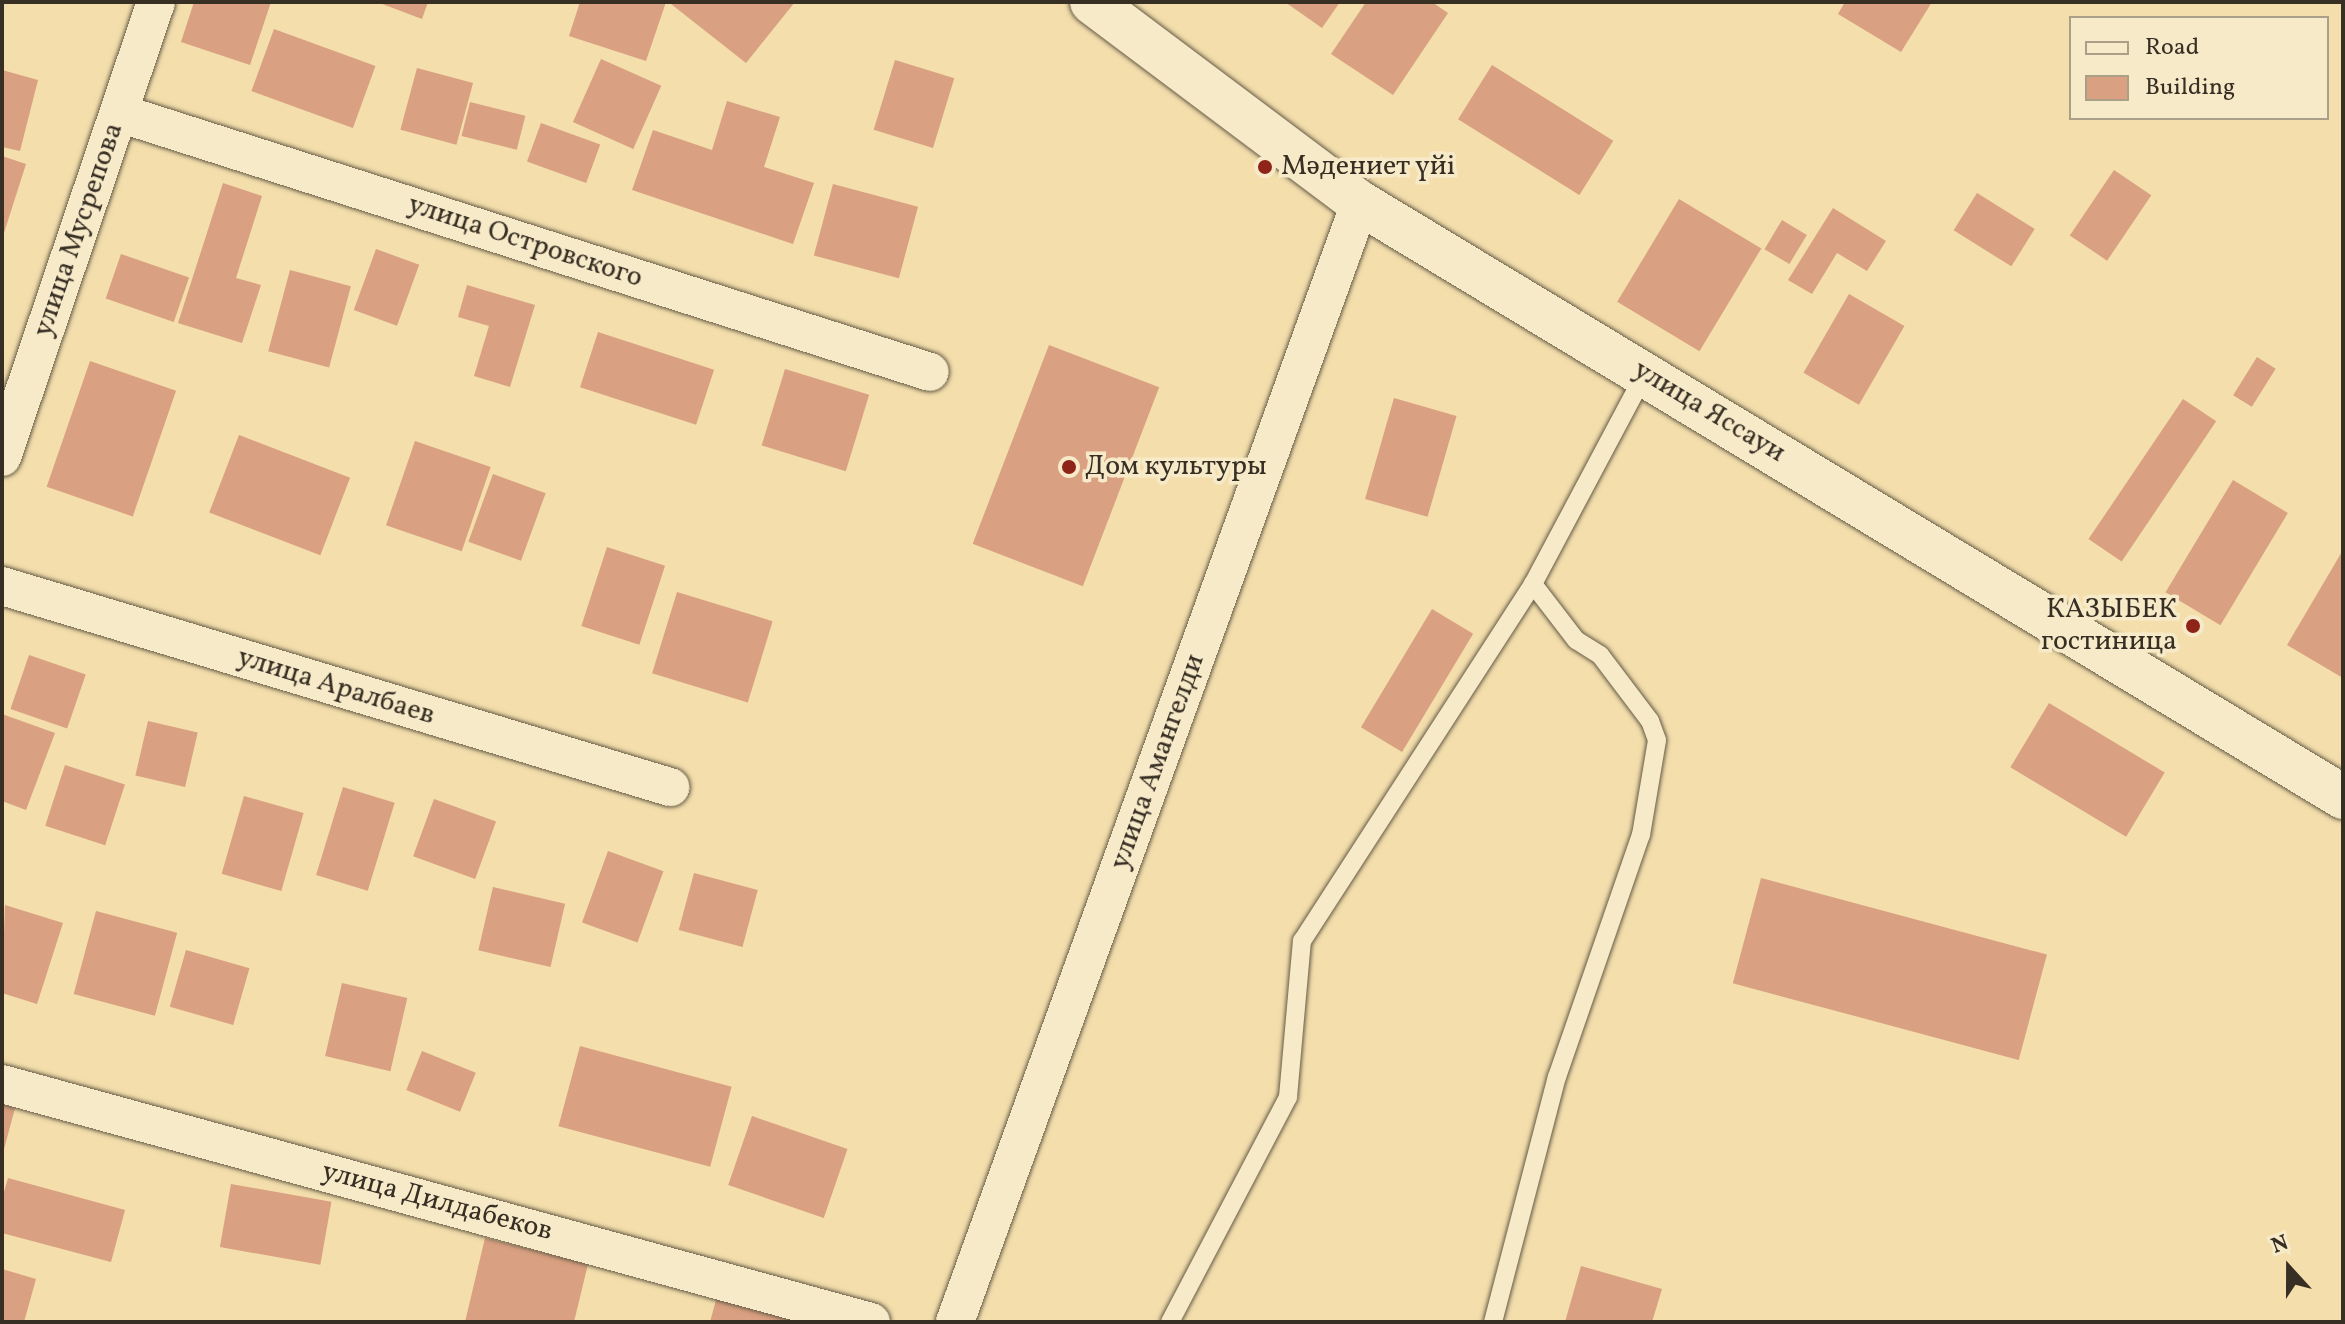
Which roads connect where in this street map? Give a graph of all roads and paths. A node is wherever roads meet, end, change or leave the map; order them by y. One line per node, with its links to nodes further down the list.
1 (156, 2): 3 (street, улица Мусрепова)
2 (1092, 2): 4 (street, улица Яссауи)
3 (119, 113): 5 (street, улица Островского); 7 (street, улица Мусрепова)
4 (1360, 203): 6 (street, улица Яссауи); 14 (street, улица Амангелди)
5 (930, 372)
6 (1646, 373): 8 (lane); 11 (street, улица Яссауи)
7 (2, 457)
8 (1533, 584): 15 (lane); 16 (lane)
9 (2, 586): 10 (street, улица Аралбаев)
10 (670, 787)
11 (2343, 797)
12 (2, 1084): 13 (street, улица Дилдабеков)
13 (871, 1322)
14 (955, 1322)
15 (1170, 1322)
16 (1493, 1322)

